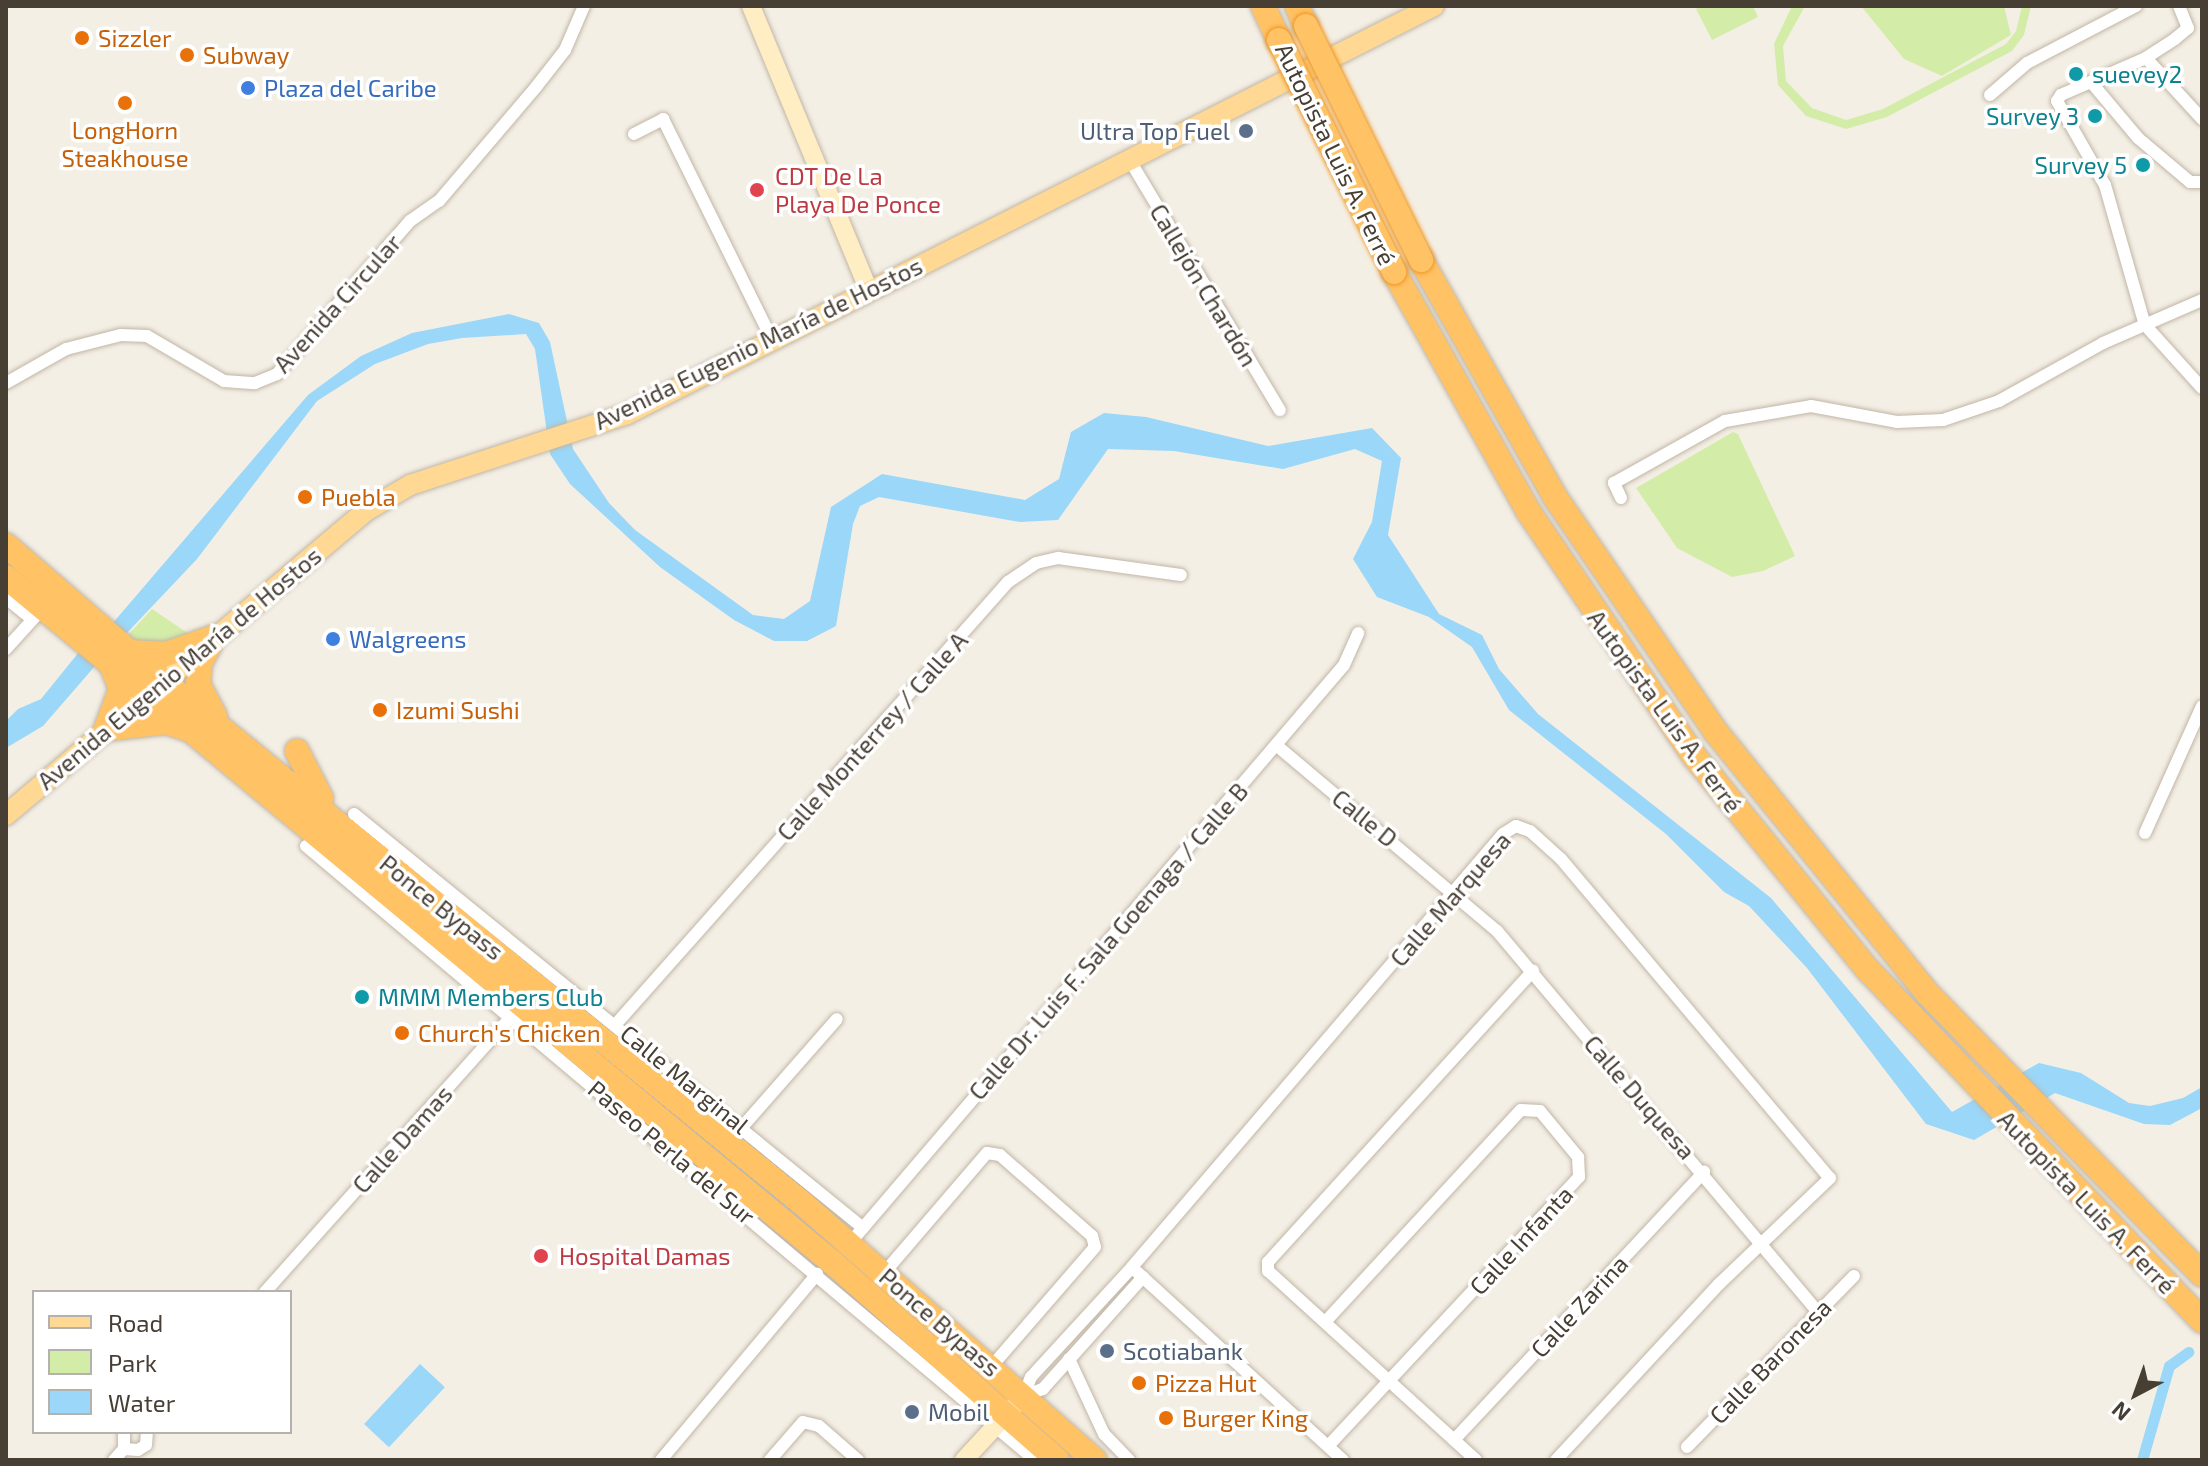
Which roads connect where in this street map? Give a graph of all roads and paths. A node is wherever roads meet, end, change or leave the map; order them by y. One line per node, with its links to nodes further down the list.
1 (584, 6): 19 (street, Avenida Circular)
2 (751, 6): 15 (street)
3 (1263, 6): 66 (highway, Autopista Luis A. Ferré, bridge)
4 (1434, 6): 13 (main road, Avenida Eugenio María de Hostos)
5 (2136, 6): 10 (street)
6 (2179, 6): 8 (street)
7 (1302, 16): 57 (highway, Autopista Luis A. Ferré, bridge)
8 (2146, 58): 9 (street); 11 (street)
9 (2091, 82): 14 (street); 17 (street)
10 (1990, 95)
11 (2202, 119)
12 (634, 134): 18 (street)
13 (1129, 159): 15 (main road, Avenida Eugenio María de Hostos); 21 (street, Callejón Chardón)
14 (2202, 182)
15 (868, 289): 18 (main road, Avenida Eugenio María de Hostos)
16 (2202, 300): 17 (street)
17 (2145, 325): 20 (street); 22 (street)
18 (773, 342): 29 (main road, Avenida Eugenio María de Hostos)
19 (6, 383)
20 (2202, 388)
21 (1280, 410)
22 (1621, 498)
23 (6, 545): 31 (highway, Ponce Bypass)
24 (1181, 575): 49 (street, Calle Monterrey / Calle A)
25 (6, 577): 27 (highway, Ponce Bypass)
26 (6, 598): 27 (street)
27 (38, 613): 30 (street); 31 (highway, Ponce Bypass)
28 (1358, 633): 37 (street, Calle Dr. Luis F. Sala Goenaga / Calle B)
29 (214, 637): 31 (highway); 32 (main road, Avenida Eugenio María de Hostos); 34 (highway)
30 (6, 649)
31 (120, 657): 32 (highway, Ponce Bypass); 35 (highway)
32 (155, 687): 34 (highway, Ponce Bypass); 35 (main road, Avenida Eugenio María de Hostos); 36 (highway, Ponce Bypass)
33 (2202, 706): 42 (street)
34 (220, 725): 41 (highway, Ponce Bypass)
35 (106, 729): 36 (highway); 40 (main road, Avenida Eugenio María de Hostos)
36 (191, 731): 39 (highway, Ponce Bypass)
37 (1276, 745): 44 (street, Calle D); 52 (street, Calle Dr. Luis F. Sala Goenaga / Calle B)
38 (297, 751): 41 (highway)
39 (283, 809): 43 (highway); 47 (highway, Ponce Bypass)
40 (6, 815)
41 (346, 818): 46 (highway, Ponce Bypass); 49 (street, Calle Marginal)
42 (2145, 833)
43 (306, 846): 47 (street, Paseo Perla del Sur)
44 (1454, 892): 45 (street, Calle Duquesa); 53 (street, Calle Marquesa); 54 (street, Calle Marquesa)
45 (1533, 971): 51 (street, Calle Duquesa); 65 (street)
46 (538, 985): 47 (street, Calle Damas); 52 (highway, Ponce Bypass)
47 (516, 1011): 56 (street, Paseo Perla del Sur); 60 (highway, Ponce Bypass); 61 (street, Calle Damas)
48 (837, 1019): 50 (street)
49 (616, 1024): 50 (street, Calle Marginal)
50 (743, 1126): 52 (street, Calle Marginal)
51 (1704, 1172): 53 (street, Calle Duquesa); 75 (street, Calle Zarina)
52 (856, 1236): 55 (highway, Ponce Bypass)
53 (1762, 1241): 63 (street, Calle Duquesa); 90 (street, Calle Marquesa)
54 (1132, 1267): 59 (street); 62 (street, Calle Marquesa)
55 (884, 1273): 69 (highway, Ponce Bypass); 69 (street)
56 (817, 1274): 67 (street, Paseo Perla del Sur); 80 (street)
57 (2202, 1275)
58 (1854, 1276): 63 (street, Calle Baronesa)
59 (1143, 1277): 64 (street); 76 (street)
60 (857, 1284): 67 (highway); 72 (highway, Ponce Bypass)
61 (267, 1290)
62 (1094, 1308): 64 (street); 71 (street, Calle Marquesa)
63 (1816, 1310): 77 (street, Calle Baronesa)
64 (1106, 1319): 68 (street)
65 (1326, 1321): 70 (street); 70 (street, Calle Infanta)
66 (2202, 1321)
67 (882, 1328): 72 (street, Paseo Perla del Sur)
68 (1069, 1359): 71 (street); 87 (street)
69 (991, 1367): 71 (highway, Ponce Bypass)
70 (1389, 1382): 75 (street); 76 (street, Calle Infanta)
71 (1024, 1395): 72 (street); 86 (highway, Ponce Bypass)
72 (1001, 1419): 83 (street); 84 (street, Paseo Perla del Sur); 85 (highway, Ponce Bypass)
73 (124, 1434): 78 (street)
74 (147, 1434): 78 (street)
75 (1454, 1440): 89 (street)
76 (1328, 1446): 88 (street)
77 (1687, 1447)
78 (124, 1449): 79 (street)
79 (114, 1460)
80 (661, 1460)
81 (770, 1460): 82 (street)
82 (858, 1460)
83 (964, 1460)
84 (1035, 1460)
85 (1057, 1460)
86 (1095, 1460)
87 (1129, 1460)
88 (1343, 1460)
89 (1476, 1460)
90 (1556, 1460)

